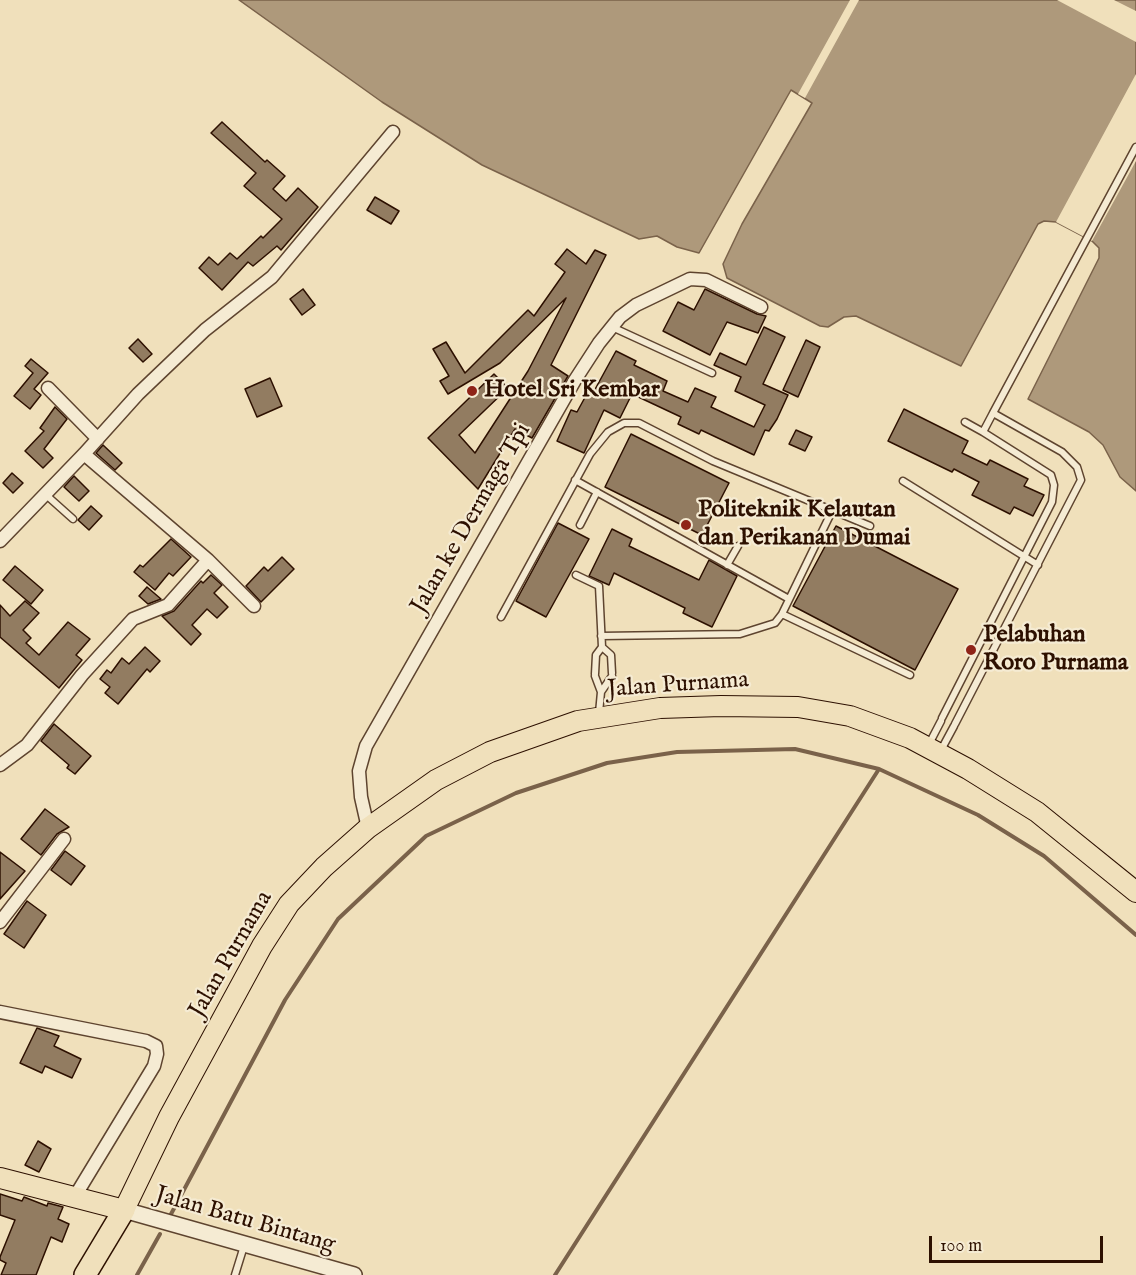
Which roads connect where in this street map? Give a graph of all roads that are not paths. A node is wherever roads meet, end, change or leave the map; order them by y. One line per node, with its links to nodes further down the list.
1 (393, 132): 10 (street)
2 (1136, 147): 7 (lane)
3 (761, 307): 4 (street, Jalan ke Dermaga Tpi)
4 (612, 327): 5 (lane); 38 (street, Jalan ke Dermaga Tpi)
5 (712, 373)
6 (48, 388): 10 (street)
7 (993, 413): 9 (lane); 25 (lane)
8 (964, 422): 9 (lane)
9 (983, 432): 22 (lane)
10 (98, 439): 11 (street)
11 (84, 454): 15 (street); 23 (street)
12 (575, 480): 14 (lane); 16 (lane); 30 (lane)
13 (903, 481): 22 (lane)
14 (597, 492): 18 (lane); 24 (lane)
15 (45, 494): 17 (lane); 20 (street)
16 (833, 509): 19 (lane); 27 (lane)
17 (73, 519)
18 (580, 525)
19 (870, 526)
20 (0, 541)
21 (738, 546): 24 (lane)
22 (1024, 556): 25 (lane); 36 (lane)
23 (208, 560): 28 (street); 37 (street)
24 (727, 565): 27 (lane)
25 (1038, 565): 36 (lane)
26 (576, 575): 31 (lane)
27 (789, 599): 29 (lane)
28 (254, 606)
29 (782, 614): 31 (lane); 33 (lane)
30 (501, 617)
31 (601, 636): 32 (lane)
32 (602, 647): 34 (lane); 34 (lane)
33 (910, 675)
34 (601, 692): 35 (lane)
35 (599, 717): 36 (main road, Jalan Purnama); 38 (main road, Jalan Purnama)
36 (934, 749): 40 (main road, Jalan Purnama)
37 (0, 765)
38 (369, 828): 45 (main road, Jalan Purnama)
39 (64, 838): 41 (street)
40 (1136, 892)
41 (0, 922)
42 (0, 1012): 44 (street)
43 (0, 1178): 44 (main road)
44 (74, 1198): 45 (main road)
45 (124, 1210): 46 (street, Jalan Batu Bintang); 47 (highway)
46 (244, 1246): 48 (lane); 49 (street, Jalan Batu Bintang)
47 (85, 1275)
48 (235, 1275)
49 (354, 1275)

